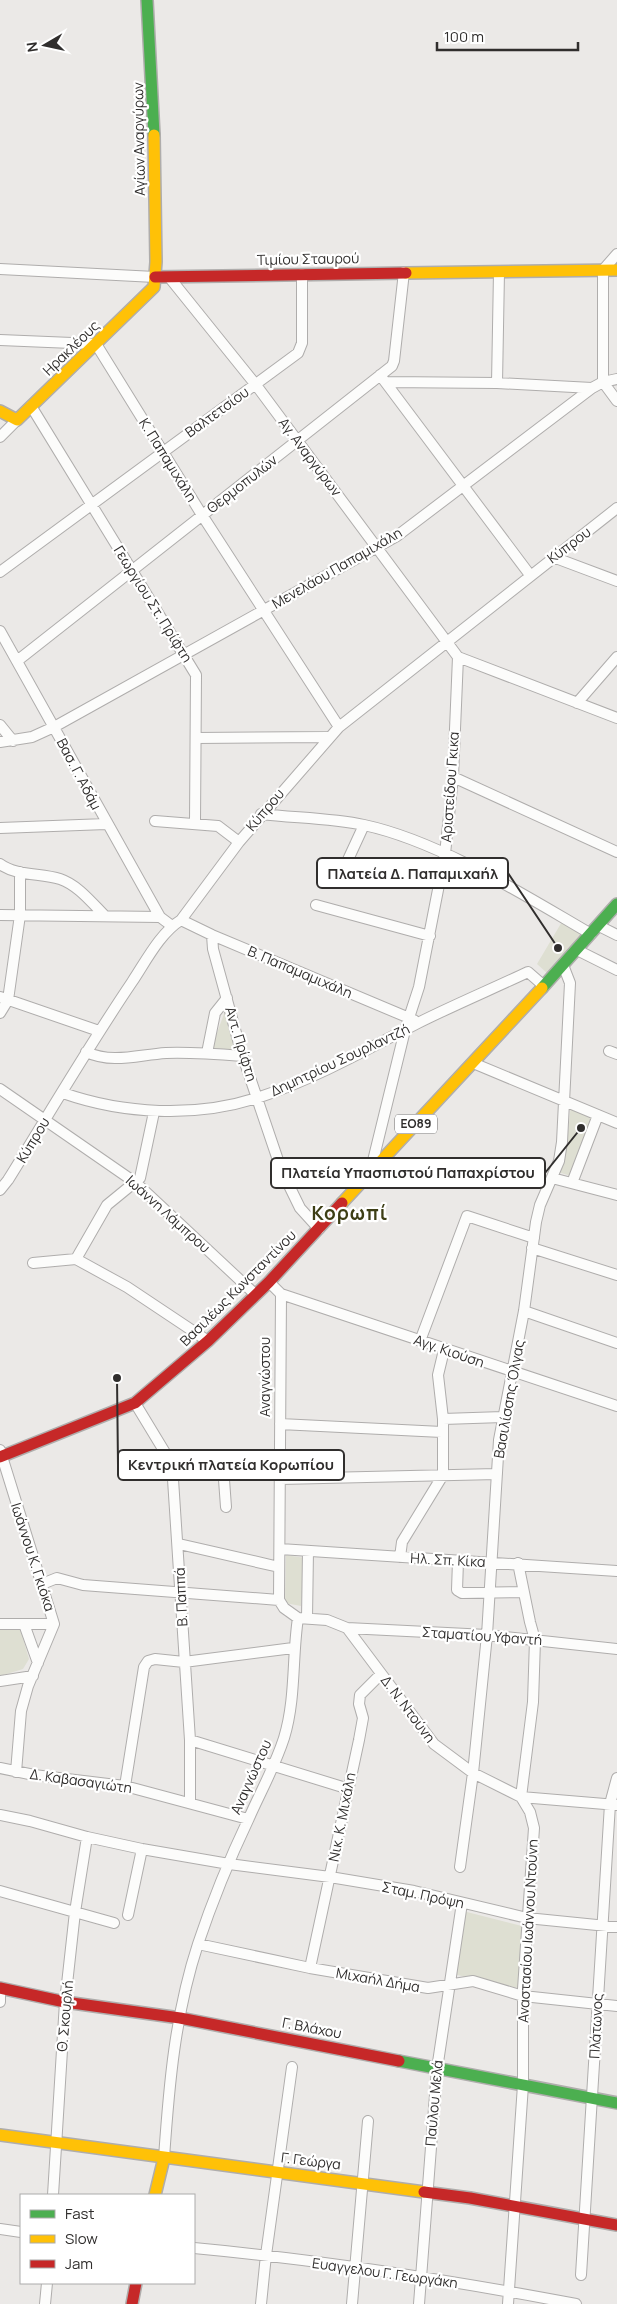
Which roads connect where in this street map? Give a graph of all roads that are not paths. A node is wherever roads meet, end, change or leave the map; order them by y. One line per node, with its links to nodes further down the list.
1 (147, 0): 9 (street, Αγίων Αναργύρων)
2 (617, 254): 4 (street)
3 (0, 269): 9 (street, Τιμίου Σταυρού)
4 (603, 270): 5 (street, Τιμίου Σταυρού); 7 (street, Τιμίου Σταυρού); 15 (street)
5 (617, 270)
6 (404, 272): 7 (street, Τιμίου Σταυρού); 8 (street, Τιμίου Σταυρού); 13 (street, Θερμοπυλών)
7 (499, 272): 16 (street)
8 (302, 274): 10 (street, Τιμίου Σταυρού); 17 (street, Βαλτετσίου)
9 (155, 277): 10 (street, Τιμίου Σταυρού); 12 (street, Ηρακλέους)
10 (169, 277): 17 (street, Αγ. Αναργύρων)
11 (0, 340): 12 (street)
12 (96, 344): 20 (street, Ηρακλέους); 25 (street, Κ. Παπαμιχάλη)
13 (383, 379): 16 (street); 24 (street, Θερμοπυλών); 26 (street)
14 (617, 379): 15 (street, Μενελάου Παπαμιχάλη)
15 (603, 382): 18 (street, Μενελάου Παπαμιχάλη); 19 (street)
16 (497, 383): 18 (street)
17 (256, 384): 24 (street, Αγ. Αναργύρων); 25 (street, Βαλτετσίου)
18 (592, 388): 26 (street, Μενελάου Παπαμιχάλη)
19 (617, 401)
20 (32, 406): 22 (street, Ηρακλέους); 27 (street, Γεωργίου Στ. Πρίφτη)
21 (0, 411): 22 (street)
22 (18, 420): 23 (street, Ηρακλέους)
23 (0, 437)
24 (298, 441): 29 (street, Θερμοπυλών); 30 (street, Αγ. Αναργύρων)
25 (163, 452): 27 (street, Βαλτετσίου); 29 (street, Κ. Παπαμιχάλη)
26 (464, 486): 30 (street, Μενελάου Παπαμιχάλη); 34 (street)
27 (91, 505): 32 (street, Γεωργίου Στ. Πρίφτη); 33 (street, Βαλτετσίου)
28 (617, 508): 31 (street, Κύπρου)
29 (202, 515): 32 (street, Θερμοπυλών); 36 (street, Κ. Παπαμιχάλη)
30 (377, 548): 36 (street, Μενελάου Παπαμιχάλη); 38 (street, Αγ. Αναργύρων)
31 (552, 557): 34 (street, Κύπρου); 35 (street)
32 (133, 570): 39 (street, Γεωργίου Στ. Πρίφτη); 42 (street, Θερμοπυλών)
33 (0, 572)
34 (530, 575): 38 (street, Κύπρου)
35 (617, 581)
36 (263, 610): 39 (street, Μενελάου Παπαμιχάλη); 47 (street, Κ. Παπαμιχάλη)
37 (0, 631): 42 (street, Βασ. Γ. Αδάμ)
38 (446, 641): 40 (street); 47 (street, Κύπρου)
39 (185, 655): 46 (street, Μενελάου Παπαμιχάλη); 49 (street, Γεωργίου Στ. Πρίφτη)
40 (458, 657): 43 (street); 52 (street, Αριστείδου Γκικα)
41 (617, 657): 43 (street)
42 (17, 661): 46 (street, Βασ. Γ. Αδάμ)
43 (577, 703): 44 (street)
44 (617, 718)
45 (0, 725): 50 (street)
46 (54, 726): 50 (street, Μενελάου Παπαμιχάλη); 56 (street, Βασ. Γ. Αδάμ)
47 (339, 727): 48 (street, Κύπρου)
48 (328, 737): 49 (street); 53 (street, Κύπρου)
49 (196, 738): 55 (street, Γεωργίου Στ. Πρίφτη)
50 (13, 741): 51 (street, Μενελάου Παπαμιχάλη)
51 (0, 742)
52 (453, 777): 60 (street); 61 (street, Αριστείδου Γκικα)
53 (261, 814): 57 (street); 59 (street, Κύπρου)
54 (154, 821): 55 (street)
55 (195, 823): 59 (street)
56 (106, 824): 58 (street); 70 (street, Βασ. Γ. Αδάμ)
57 (364, 825): 61 (street); 63 (street)
58 (0, 828)
59 (238, 842): 71 (street, Κύπρου)
60 (617, 852)
61 (445, 854): 73 (street); 76 (street, Αριστείδου Γκικα)
62 (0, 864): 64 (street)
63 (346, 864)
64 (20, 872): 68 (street); 69 (street)
65 (617, 904): 73 (street, Βασιλέως Κωνσταντίνου / ΕΟ89)
66 (316, 905): 76 (street)
67 (0, 915): 68 (street)
68 (20, 915): 69 (street); 82 (street)
69 (105, 916): 70 (street)
70 (160, 916): 72 (street, Βασ. Γ. Αδάμ)
71 (181, 920): 72 (street, Κύπρου); 74 (street, Β. Παπαμαμιχάλη)
72 (172, 926): 86 (street, Κύπρου)
73 (595, 930): 75 (street); 77 (street, Βασιλέως Κωνσταντίνου / ΕΟ89)
74 (212, 935): 81 (street, Αντ. Πρίφτη); 84 (street, Β. Παπαμαμιχάλη)
75 (617, 935)
76 (430, 936): 84 (street, Αριστείδου Γκικα)
77 (577, 950): 78 (street, Βασιλέως Κωνσταντίνου / ΕΟ89); 79 (street)
78 (563, 966): 80 (street, Βασιλέως Κωνσταντίνου / ΕΟ89); 94 (street, Βασιλίσσης Όλγας)
79 (617, 970)
80 (544, 986): 84 (street, Δημητρίου Σουρλαντζή); 90 (street, Βασιλέως Κωνσταντίνου / ΕΟ89)
81 (227, 998): 88 (street); 89 (street, Αντ. Πρίφτη)
82 (4, 999): 83 (street); 86 (street)
83 (0, 1012)
84 (415, 1020): 85 (street, Αριστείδου Γκικα)
85 (405, 1030): 93 (street, Δημητρίου Σουρλαντζή); 99 (street, Αριστείδου Γκικα)
86 (99, 1031): 87 (street, Κύπρου)
87 (86, 1052): 88 (street); 92 (street, Κύπρου)
88 (207, 1053): 89 (street)
89 (243, 1056): 93 (street, Αντ. Πρίφτη)
90 (473, 1063): 94 (street); 99 (street, Βασιλέως Κωνσταντίνου / ΕΟ89)
91 (0, 1088): 97 (street, Ιωάννη Λάμπρου)
92 (63, 1093): 95 (street, Δημητρίου Σουρλαντζή); 97 (street, Κύπρου)
93 (257, 1098): 95 (street, Δημητρίου Σουρλαντζή); 106 (street, Αντ. Πρίφτη)
94 (563, 1100): 96 (street); 101 (street, Βασιλίσσης Όλγας)
95 (154, 1112): 102 (street)
96 (598, 1115): 98 (street); 103 (street)
97 (44, 1121): 100 (street, Κύπρου); 102 (street, Ιωάννη Λάμπρου)
98 (617, 1123)
99 (370, 1174): 106 (street, Βασιλέως Κωνσταντίνου / ΕΟ89)
100 (4, 1178): 104 (street, Κύπρου)
101 (552, 1178): 103 (street); 107 (street, Βασιλίσσης Όλγας)
102 (136, 1183): 108 (street); 113 (street, Ιωάννη Λάμπρου)
103 (572, 1183): 105 (street)
104 (0, 1190)
105 (617, 1194)
106 (319, 1229): 111 (street, Βασιλέως Κωνσταντίνου / ΕΟ89)
107 (533, 1243): 110 (street); 114 (street, Βασιλίσσης Όλγας); 116 (street)
108 (76, 1258): 109 (street); 115 (street)
109 (33, 1263)
110 (617, 1275)
111 (269, 1282): 112 (street); 113 (street, Βασιλέως Κωνσταντίνου / ΕΟ89)
112 (281, 1294): 116 (street, Αγγ. Κιούση); 124 (street, Αναγνώστου)
113 (256, 1295): 115 (street, Βασιλέως Κωνσταντίνου / ΕΟ89)
114 (524, 1311): 117 (street); 119 (street, Βασιλίσσης Όλγας)
115 (208, 1341): 120 (street, Βασιλέως Κωνσταντίνου / ΕΟ89)
116 (420, 1341): 118 (street, Αγγ. Κιούση)
117 (617, 1343)
118 (444, 1350): 119 (street, Αγγ. Κιούση); 123 (street)
119 (513, 1373): 121 (street, Αγγ. Κιούση); 122 (street, Βασιλίσσης Όλγας)
120 (134, 1403): 126 (street, Βασιλέως Κωνσταντίνου / ΕΟ89); 127 (street, Β. Παππά)
121 (617, 1406)
122 (503, 1416): 123 (street); 129 (street, Βασιλίσσης Όλγας)
123 (443, 1419): 125 (street)
124 (280, 1424): 125 (street); 130 (street, Αναγνώστου)
125 (442, 1432): 131 (street)
126 (0, 1455): 142 (street, Ιωάννου Κ. Γκιόκα)
127 (172, 1464): 128 (street); 133 (street, Β. Παππά)
128 (223, 1466): 130 (street); 132 (street)
129 (497, 1474): 131 (street); 138 (street, Βασιλίσσης Όλγας)
130 (280, 1475): 131 (street); 134 (street, Αναγνώστου)
131 (442, 1475): 136 (street)
132 (226, 1508)
133 (179, 1544): 140 (street); 143 (street, Β. Παππά)
134 (280, 1549): 135 (street, Ηλ. Σπ. Κίκα); 140 (street, Αναγνώστου)
135 (308, 1551): 136 (street, Ηλ. Σπ. Κίκα); 147 (street, Αναγνώστου)
136 (400, 1557): 137 (street, Ηλ. Σπ. Κίκα)
137 (458, 1561): 138 (street, Ηλ. Σπ. Κίκα); 144 (street)
138 (491, 1562): 139 (street, Ηλ. Σπ. Κίκα); 144 (street, Βασιλίσσης Όλγας)
139 (518, 1564): 141 (street, Ηλ. Σπ. Κίκα); 145 (street)
140 (280, 1567): 146 (street, Αναγνώστου)
141 (617, 1571)
142 (42, 1584): 143 (street); 150 (street, Ιωάννου Κ. Γκιόκα)
143 (182, 1592): 146 (street); 156 (street, Β. Παππά)
144 (489, 1592): 145 (street); 152 (street, Βασιλίσσης Όλγας)
145 (523, 1592): 153 (street)
146 (279, 1600): 147 (street)
147 (303, 1618): 151 (street); 154 (street, Αναγνώστου)
148 (0, 1624): 149 (street)
149 (24, 1624): 150 (street); 157 (street)
150 (54, 1624): 157 (street, Ιωάννου Κ. Γκιόκα)
151 (347, 1628): 152 (street, Σταματίου Υφαντή); 158 (street, Δ. Ν. Ντούνη)
152 (487, 1635): 153 (street, Σταματίου Υφαντή); 165 (street, Βασιλίσσης Όλγας)
153 (535, 1640): 155 (street, Σταματίου Υφαντή); 169 (street)
154 (293, 1648): 156 (street); 162 (street, Αναγνώστου)
155 (617, 1649)
156 (184, 1662): 161 (street, Β. Παππά); 167 (street)
157 (38, 1663): 159 (street, Ιωάννου Κ. Γκιόκα)
158 (381, 1674): 165 (street, Δ. Ν. Ντούνη); 168 (street, Νικ. Κ. Μιχάλη)
159 (33, 1676): 160 (street); 164 (street, Ιωάννου Κ. Γκιόκα)
160 (0, 1681)
161 (190, 1740): 162 (street); 170 (street, Β. Παππά)
162 (275, 1765): 168 (street); 173 (street, Αναγνώστου)
163 (0, 1768): 164 (street, Δ. Καβασαγιώτη)
164 (16, 1772): 167 (street, Δ. Καβασαγιώτη)
165 (473, 1773): 169 (street, Δ. Ν. Ντούνη); 177 (street, Βασιλίσσης Όλγας)
166 (617, 1778): 171 (street, Πλάτωνος)
167 (125, 1786): 170 (street, Δ. Καβασαγιώτη)
168 (349, 1789): 178 (street, Νικ. Κ. Μιχάλη)
169 (521, 1797): 171 (street, Δ. Ν. Ντούνη); 183 (street, Αναστασίου Ιωάννου Ντούνη)
170 (190, 1803): 173 (street, Δ. Καβασαγιώτη)
171 (614, 1805): 185 (street, Πλάτωνος)
172 (0, 1815): 174 (street, Σταμ. Πρόψη)
173 (248, 1819): 176 (street, Αναγνώστου)
174 (87, 1837): 175 (street, Σταμ. Πρόψη); 181 (street, Θ. Σκουρλή)
175 (142, 1849): 176 (street, Σταμ. Πρόψη); 182 (street)
176 (229, 1864): 178 (street, Σταμ. Πρόψη); 187 (street, Αναγνώστου)
177 (460, 1867)
178 (330, 1877): 180 (street, Σταμ. Πρόψη); 188 (street, Νικ. Κ. Μιχάλη)
179 (0, 1891): 181 (street)
180 (462, 1903): 183 (street, Σταμ. Πρόψη); 189 (street, Παύλου Μελά)
181 (75, 1912): 184 (street); 193 (street, Θ. Σκουρλή)
182 (128, 1916)
183 (527, 1918): 185 (street, Σταμ. Πρόψη); 191 (street, Αναστασίου Ιωάννου Ντούνη)
184 (114, 1923)
185 (602, 1925): 186 (street, Σταμ. Πρόψη); 194 (street, Πλάτωνος)
186 (617, 1927)
187 (198, 1944): 188 (street, Μιχαήλ Δήμα); 196 (street, Αναγνώστου)
188 (310, 1968): 189 (street, Μιχαήλ Δήμα)
189 (450, 1985): 191 (street, Μιχαήλ Δήμα); 198 (street, Παύλου Μελά)
190 (0, 1990): 192 (street); 193 (street, Γ. Βλάχου)
191 (522, 1996): 194 (street, Μιχαήλ Δήμα); 199 (street, Αναστασίου Ιωάννου Ντούνη)
192 (0, 2002)
193 (65, 2002): 196 (street, Γ. Βλάχου); 204 (street, Θ. Σκουρλή)
194 (597, 2004): 195 (street, Μιχαήλ Δήμα); 200 (street, Πλάτωνος)
195 (617, 2006)
196 (180, 2018): 198 (street, Γ. Βλάχου); 205 (street, Αναγνώστου)
197 (292, 2067): 206 (street)
198 (437, 2069): 199 (street, Γ. Βλάχου); 208 (street, Παύλου Μελά)
199 (523, 2085): 200 (street, Γ. Βλάχου); 211 (street, Αναστασίου Ιωάννου Ντούνη)
200 (591, 2098): 201 (street, Γ. Βλάχου); 212 (street, Πλάτωνος)
201 (617, 2103)
202 (368, 2121): 207 (street)
203 (0, 2135): 204 (street, Γ. Γεώργα)
204 (56, 2144): 205 (street, Γ. Γεώργα); 209 (street, Θ. Σκουρλή)
205 (164, 2158): 206 (street, Γ. Γεώργα); 210 (street, Αναγνώστου)
206 (277, 2172): 207 (street, Γ. Γεώργα); 217 (street)
207 (363, 2182): 208 (street, Γ. Γεώργα); 218 (street)
208 (426, 2192): 211 (street, Γ. Γεώργα); 220 (street, Παύλου Μελά)
209 (54, 2194)
210 (155, 2194)
211 (516, 2206): 212 (street, Γ. Γεώργα); 223 (street, Αναστασίου Ιωάννου Ντούνη)
212 (583, 2217): 213 (street, Γ. Γεώργα); 219 (street, Πλάτωνος)
213 (617, 2225)
214 (0, 2229): 215 (street)
215 (20, 2232)
216 (195, 2248): 217 (street, Ευαγγελου Γ. Γεωργάκη)
217 (266, 2255): 218 (street, Ευαγγελου Γ. Γεωργάκη); 226 (street)
218 (355, 2268): 220 (street, Ευαγγελου Γ. Γεωργάκη); 227 (street)
219 (581, 2275)
220 (420, 2277): 223 (street, Ευαγγελου Γ. Γεωργάκη); 228 (street, Παύλου Μελά)
221 (47, 2284): 224 (street)
222 (136, 2284): 225 (street)
223 (509, 2291): 229 (street, Αναστασίου Ιωάννου Ντούνη); 230 (street, Ευαγγελου Γ. Γεωργάκη)
224 (45, 2304)
225 (132, 2304)
226 (261, 2304)
227 (352, 2304)
228 (419, 2304)
229 (508, 2304)
230 (576, 2304)

